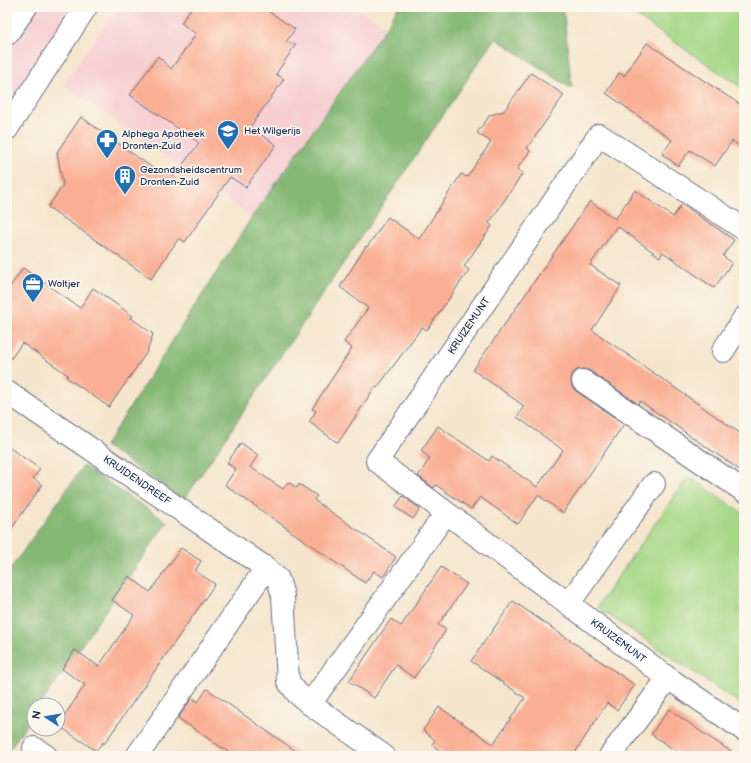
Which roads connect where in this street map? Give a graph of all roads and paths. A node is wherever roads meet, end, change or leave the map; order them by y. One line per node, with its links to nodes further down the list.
1 (26, 7): 3 (street)
2 (86, 7): 4 (street)
3 (7, 34)
4 (7, 129)
5 (744, 229): 12 (street, KRUIZEMUNT)
6 (744, 318): 7 (street)
7 (723, 351)
8 (583, 381): 11 (street)
9 (7, 392): 13 (street, KRUIDENDREEF)
10 (654, 484): 14 (street)
11 (744, 491)
12 (446, 513): 14 (street, KRUIZEMUNT); 16 (street)
13 (266, 568): 16 (street, KRUIDENDREEF); 18 (street)
14 (569, 603): 15 (street, KRUIZEMUNT)
15 (668, 678): 17 (street, KRUIZEMUNT); 20 (street)
16 (310, 704): 19 (street, KRUIDENDREEF)
17 (744, 730)
18 (137, 756)
19 (384, 756)
20 (610, 756)

